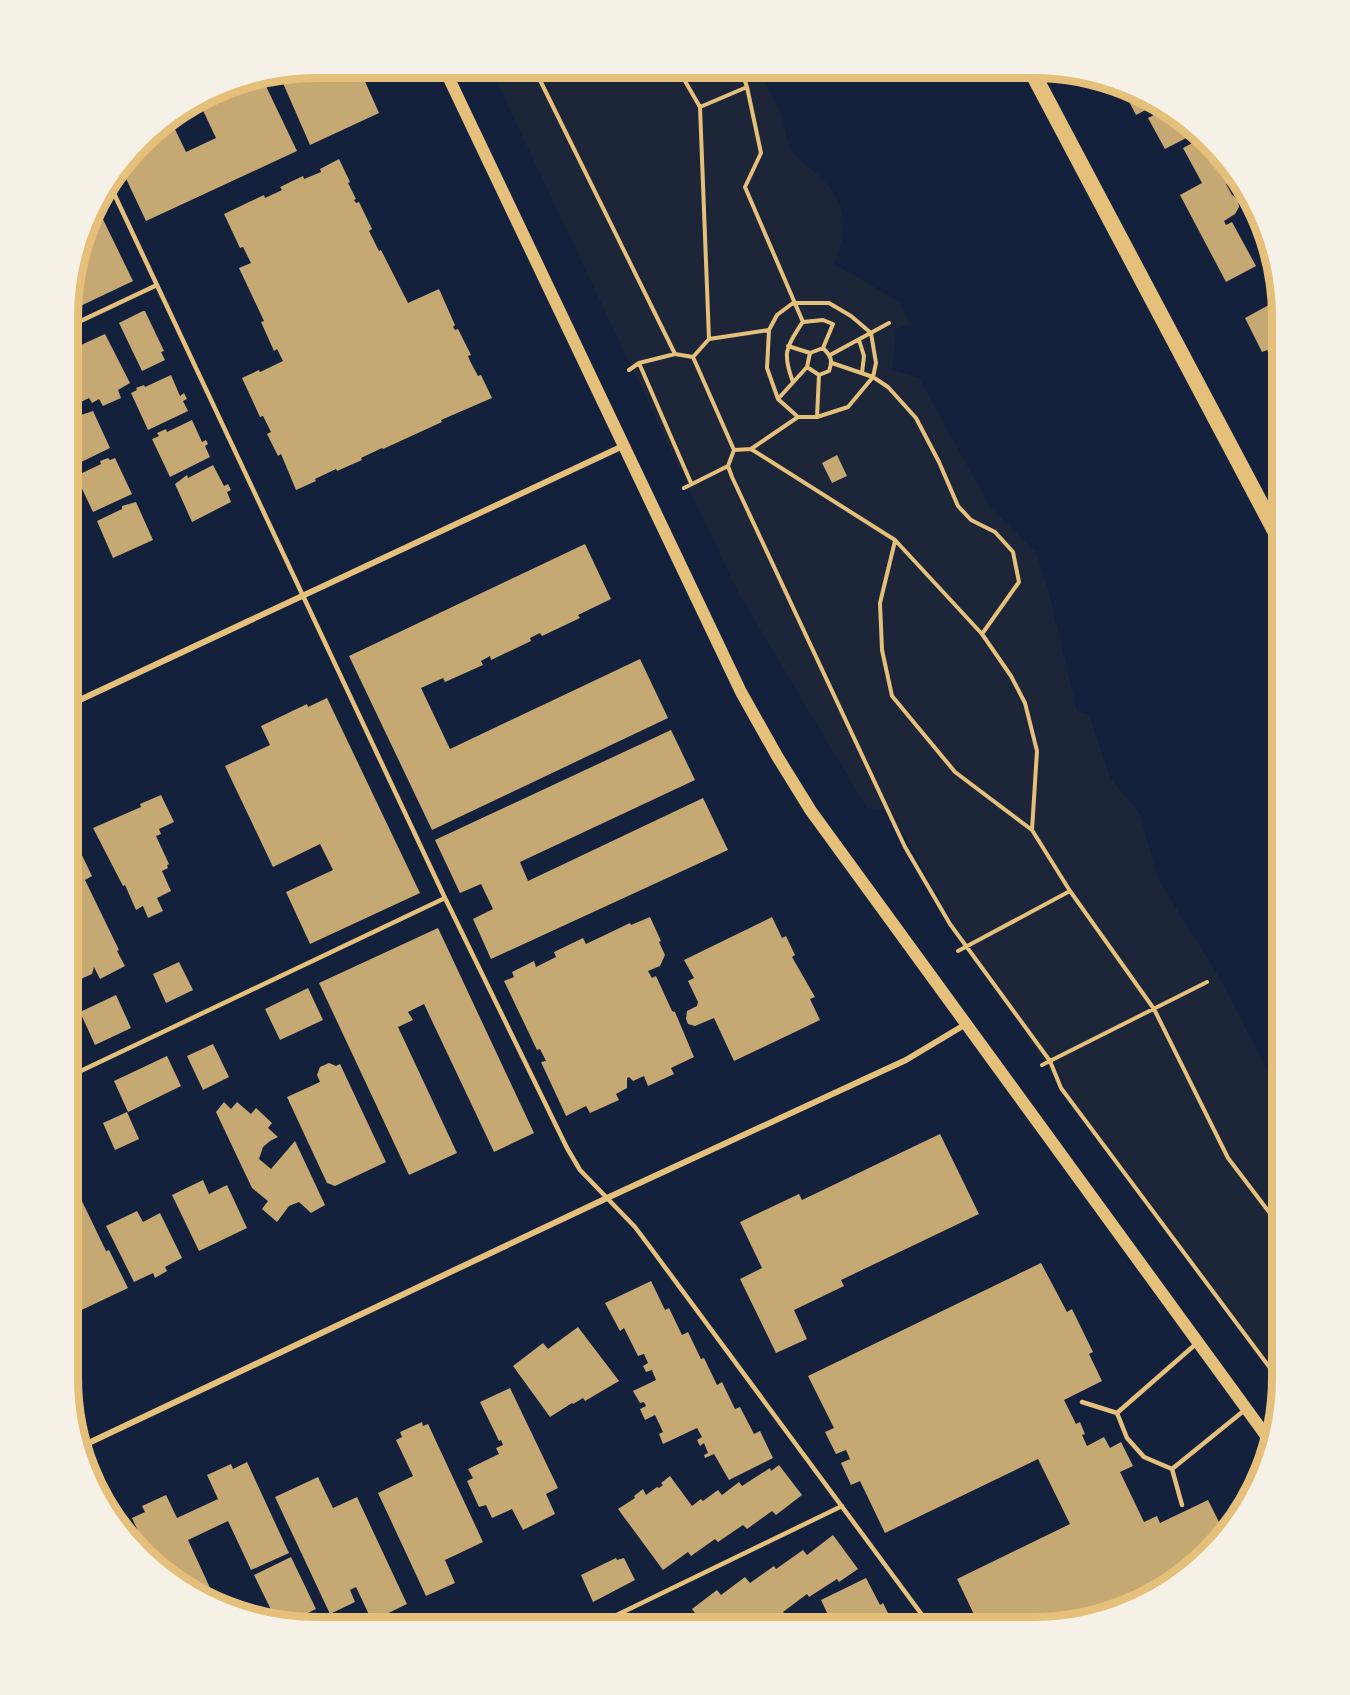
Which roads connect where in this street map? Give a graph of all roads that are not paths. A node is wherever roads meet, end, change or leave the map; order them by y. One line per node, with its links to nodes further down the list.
1 (449, 78): 6 (main road)
2 (1035, 78): 7 (highway)
3 (113, 192): 4 (lane)
4 (157, 285): 5 (lane); 8 (lane)
5 (78, 322)
6 (624, 446): 8 (street); 11 (main road)
7 (1272, 525)
8 (302, 595): 9 (street); 10 (lane)
9 (78, 701)
10 (445, 898): 12 (lane); 13 (lane)
11 (966, 1024): 13 (street); 14 (main road)
12 (78, 1072)
13 (607, 1198): 19 (street); 22 (lane)
14 (1197, 1343): 16 (main road); 17 (lane)
15 (1082, 1402): 17 (lane)
16 (1246, 1409): 18 (main road); 20 (lane)
17 (1117, 1413): 20 (lane)
18 (1265, 1435)
19 (87, 1444)
20 (1172, 1469): 21 (lane)
21 (1182, 1505)
22 (842, 1506): 23 (lane); 24 (lane)
23 (613, 1617)
24 (924, 1617)

